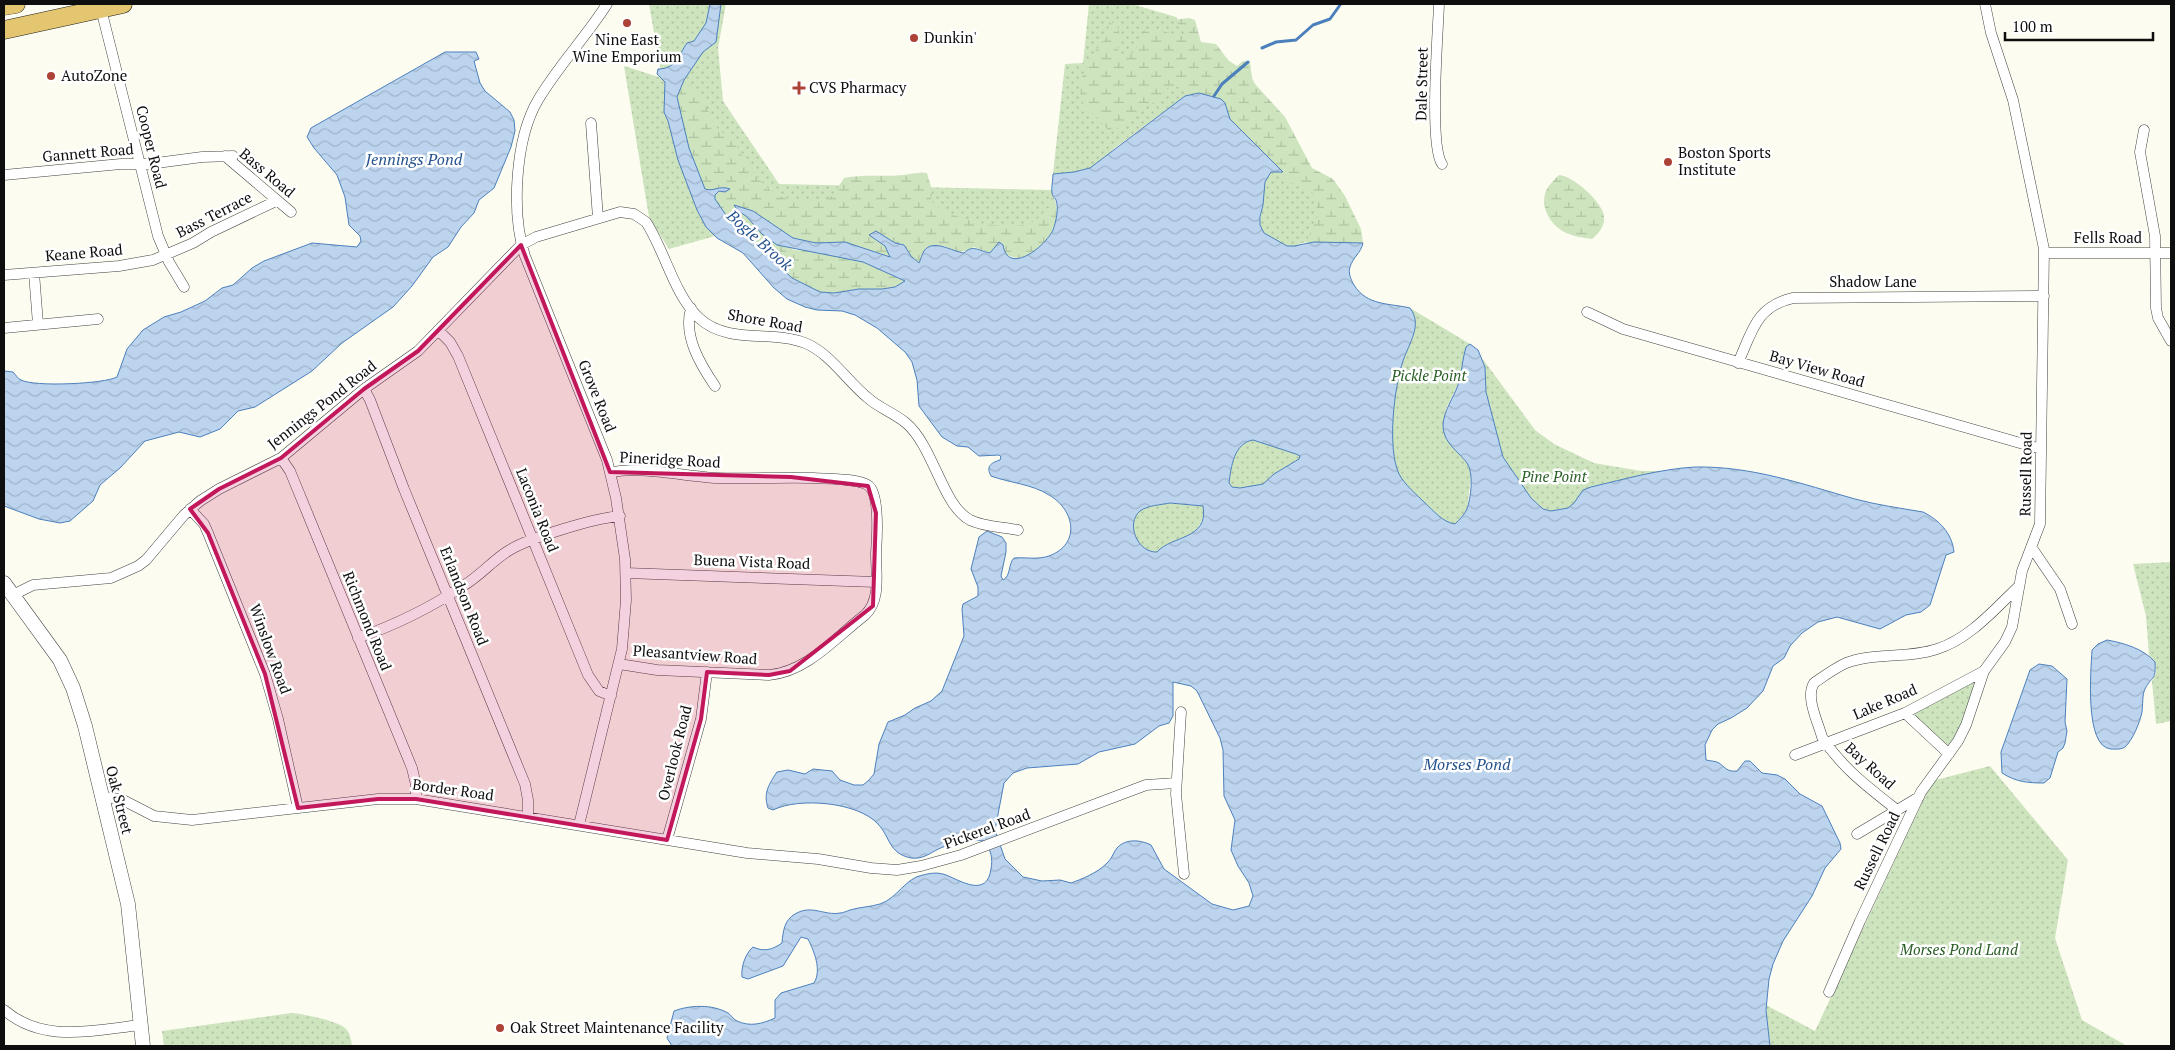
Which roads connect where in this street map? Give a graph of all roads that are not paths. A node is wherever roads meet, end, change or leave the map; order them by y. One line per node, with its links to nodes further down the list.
1 (16, 4): 6 (highway)
2 (123, 4): 7 (highway)
3 (607, 4): 18 (street, Grove Road)
4 (1439, 4): 13 (street, Dale Street)
5 (1985, 4): 19 (street, Russell Road)
6 (4, 6)
7 (101, 9): 8 (highway); 12 (street, Cooper Road)
8 (4, 30)
9 (591, 123): 17 (street)
10 (2144, 130): 20 (street)
11 (229, 156): 12 (street, Gannett Road); 15 (street, Bass Road)
12 (140, 164): 14 (street, Gannett Road); 22 (street, Cooper Road)
13 (1442, 164)
14 (4, 175)
15 (276, 201): 16 (street, Bass Road); 22 (street, Bass Terrace)
16 (291, 212)
17 (598, 218): 18 (street, Shore Road); 27 (street, Shore Road)
18 (521, 244): 32 (street, Jennings Pond Road); 39 (street, Grove Road)
19 (2044, 253): 20 (street, Fells Road); 26 (street, Russell Road)
20 (2155, 253): 21 (street, Fells Road); 33 (street)
21 (2171, 253)
22 (166, 255): 23 (street, Keane Road); 25 (street, Cooper Road)
23 (34, 273): 24 (street, Keane Road); 30 (street)
24 (4, 275)
25 (184, 287)
26 (2044, 296): 34 (street, Shadow Lane); 37 (street, Russell Road)
27 (691, 308): 35 (street); 42 (street, Shore Road)
28 (1587, 312): 34 (street, Bay View Road)
29 (98, 319): 30 (street)
30 (38, 324): 31 (street)
31 (4, 328)
32 (439, 331): 36 (street, Jennings Pond Road); 43 (street, Laconia Road)
33 (2171, 341)
34 (1738, 363): 37 (street, Bay View Road)
35 (715, 386)
36 (364, 389): 38 (street, Jennings Pond Road); 50 (street, Erlandson Road)
37 (2041, 449): 44 (street, Russell Road)
38 (281, 458): 40 (street, Jennings Pond Road); 52 (street, Richmond Road)
39 (611, 473): 41 (street, Grove Road); 47 (street, Pineridge Road)
40 (190, 509): 49 (street, Jennings Pond Road); 66 (street, Winslow Road)
41 (620, 516): 43 (street); 45 (street, Grove Road)
42 (1018, 530)
43 (533, 540): 50 (street); 56 (street, Laconia Road)
44 (2032, 548): 48 (street, Russell Road); 51 (street)
45 (626, 573): 47 (street, Buena Vista Road); 53 (street, Grove Road)
46 (4, 582): 49 (street, Oak Street)
47 (876, 582): 55 (street, Pleasantview Road)
48 (2018, 587): 54 (street, Russell Road); 59 (street, Bay Road)
49 (13, 595): 64 (street, Oak Street)
50 (447, 596): 52 (street); 68 (street, Erlandson Road)
51 (2072, 624)
52 (358, 638): 65 (street, Richmond Road)
53 (619, 664): 55 (street, Pleasantview Road); 56 (street, Grove Road)
54 (1984, 671): 58 (street, Lake Road); 60 (street, Russell Road)
55 (707, 672): 71 (street, Overlook Road)
56 (612, 696): 69 (street, Grove Road)
57 (1181, 712): 62 (street)
58 (1905, 713): 59 (street, Lake Road); 60 (street)
59 (1825, 742): 61 (street, Lake Road); 67 (street, Bay Road)
60 (1949, 754): 63 (street, Russell Road)
61 (1795, 755)
62 (1176, 783): 72 (street, Pickerel Road); 73 (street)
63 (1920, 796): 67 (street); 74 (street, Russell Road)
64 (102, 797): 66 (street, Border Road); 76 (street, Oak Street)
65 (416, 799): 66 (street, Border Road); 68 (street, Border Road)
66 (298, 808)
67 (1897, 810): 70 (street)
68 (528, 817): 69 (street, Border Road)
69 (579, 825): 71 (street, Border Road)
70 (1857, 834)
71 (667, 840): 72 (street, Border Road)
72 (802, 858)
73 (1184, 874)
74 (1829, 992)
75 (4, 1010): 76 (street)
76 (141, 1025): 77 (street, Oak Street)
77 (143, 1046)

